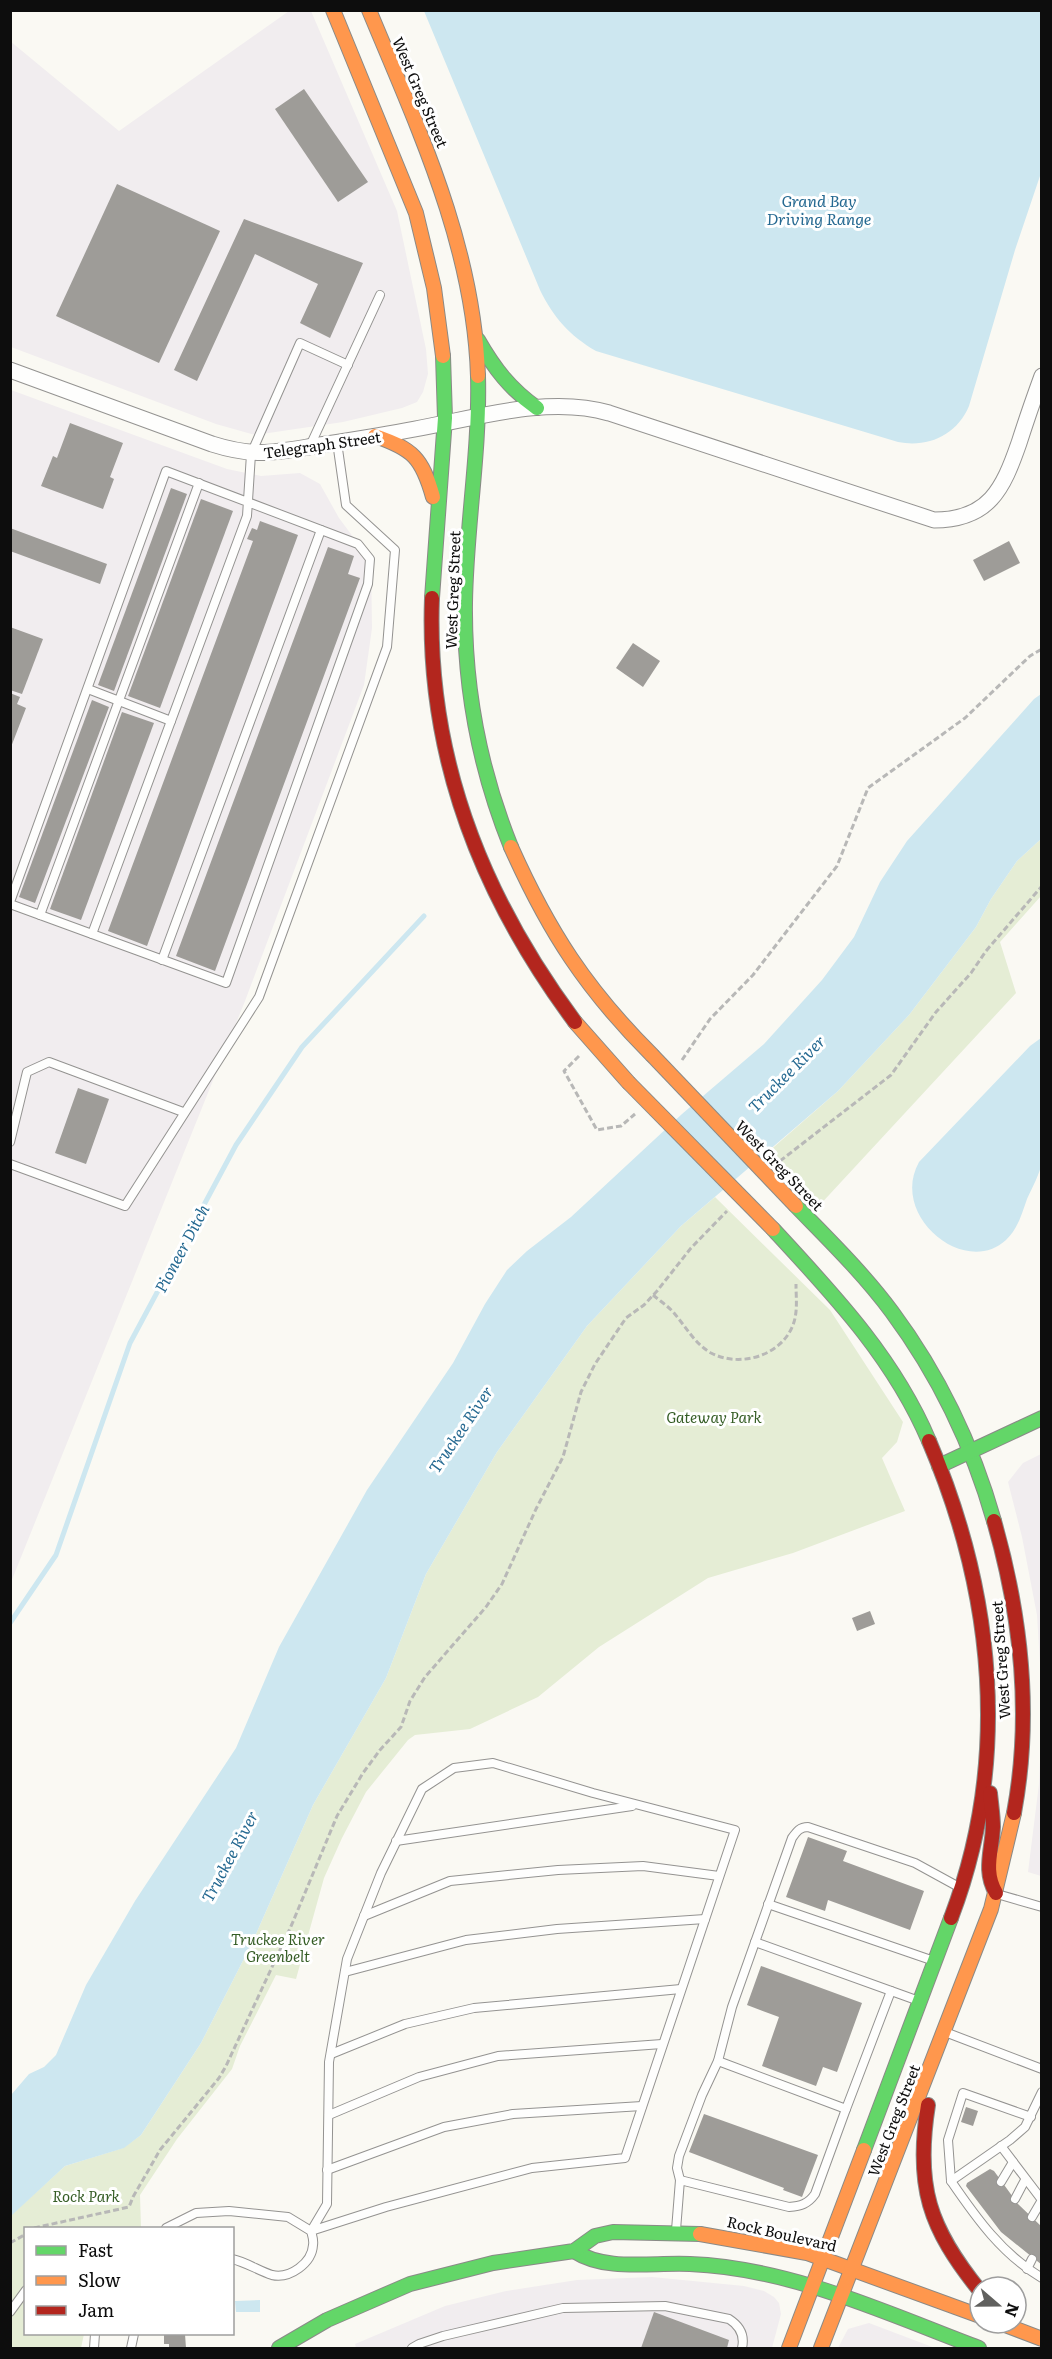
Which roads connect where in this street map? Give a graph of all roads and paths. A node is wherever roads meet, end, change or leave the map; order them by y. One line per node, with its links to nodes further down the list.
1 (333, 10): 10 (main road, West Greg Street)
2 (369, 10): 4 (main road, West Greg Street)
3 (380, 296): 5 (lane)
4 (475, 334): 8 (main road); 9 (main road, West Greg Street)
5 (348, 365): 13 (lane); 14 (lane)
6 (10, 370): 14 (street, Telegraph Street)
7 (1041, 376): 8 (street, Telegraph Street)
8 (537, 408): 9 (street, Telegraph Street)
9 (479, 417): 10 (street, Telegraph Street); 37 (main road, West Greg Street, bridge)
10 (445, 423): 11 (street, Telegraph Street); 17 (main road, West Greg Street)
11 (375, 436): 12 (street, Telegraph Street); 17 (main road)
12 (337, 442): 13 (street, Telegraph Street); 29 (lane)
13 (310, 447): 14 (street, Telegraph Street)
14 (251, 454): 16 (lane)
15 (199, 483): 16 (lane); 20 (lane); 21 (lane)
16 (248, 502): 18 (lane); 22 (lane)
17 (437, 514): 38 (main road, West Greg Street, bridge)
18 (321, 530): 27 (lane); 27 (lane)
19 (1041, 649): 28 (path)
20 (88, 689): 21 (lane); 24 (lane)
21 (119, 700): 22 (lane); 25 (lane)
22 (171, 721): 26 (lane)
23 (1041, 886): 32 (path)
24 (10, 903): 25 (lane)
25 (40, 915): 26 (lane)
26 (92, 934): 27 (lane)
27 (162, 960)
28 (693, 1042)
29 (183, 1112): 30 (lane); 31 (lane)
30 (10, 1142)
31 (10, 1164)
32 (773, 1168)
33 (734, 1204): 35 (path)
34 (796, 1276): 35 (path)
35 (653, 1295): 77 (path)
36 (1041, 1418): 37 (main road)
37 (970, 1451): 38 (main road); 44 (main road, West Greg Street)
38 (939, 1466): 39 (main road, West Greg Street)
39 (987, 1753): 43 (main road, West Greg Street); 44 (main road)
40 (637, 1806): 41 (lane); 41 (lane); 42 (lane)
41 (396, 1841): 47 (lane)
42 (719, 1876): 47 (lane); 48 (lane)
43 (961, 1889): 45 (lane); 50 (main road, West Greg Street)
44 (996, 1893): 46 (lane); 55 (main road, West Greg Street)
45 (768, 1904): 49 (lane); 50 (lane)
46 (1041, 1907)
47 (364, 1916): 51 (lane)
48 (705, 1919): 51 (lane); 52 (lane)
49 (755, 1942): 53 (lane); 58 (lane)
50 (936, 1962): 54 (main road, West Greg Street)
51 (345, 1972): 57 (lane)
52 (681, 1989): 56 (lane); 57 (lane)
53 (891, 1991): 54 (lane); 62 (lane)
54 (920, 2002): 88 (main road, West Greg Street)
55 (945, 2032): 59 (lane); 91 (main road, West Greg Street); 93 (main road)
56 (662, 2044): 61 (lane); 63 (lane)
57 (331, 2054): 63 (lane)
58 (718, 2061): 62 (lane); 68 (lane)
59 (1041, 2069)
60 (1041, 2092): 64 (lane)
61 (642, 2106): 67 (lane); 80 (lane)
62 (846, 2109): 68 (lane)
63 (329, 2115): 67 (lane)
64 (1031, 2117): 65 (lane); 70 (lane)
65 (1002, 2146): 66 (lane); 70 (lane)
66 (1013, 2162): 69 (lane); 71 (lane)
67 (327, 2170): 80 (lane)
68 (680, 2180): 81 (lane)
69 (1025, 2180): 72 (lane); 73 (lane)
70 (951, 2181): 76 (lane)
71 (1001, 2182)
72 (1015, 2199)
73 (1041, 2200): 75 (lane)
74 (984, 2211): 76 (lane)
75 (1032, 2217)
76 (978, 2221): 83 (lane)
77 (43, 2227)
78 (170, 2227): 80 (lane)
79 (999, 2230): 83 (lane)
80 (311, 2231): 90 (lane)
81 (675, 2232): 86 (main road, Rock Boulevard); 88 (main road, Rock Boulevard)
82 (24, 2235): 84 (path)
83 (995, 2240): 87 (lane)
84 (10, 2244)
85 (1016, 2246): 87 (lane)
86 (574, 2251): 95 (main road); 102 (main road, Rock Boulevard)
87 (1010, 2254): 92 (lane)
88 (823, 2257): 91 (main road, Rock Boulevard); 95 (main road, West Greg Street)
89 (1032, 2259): 92 (lane)
90 (234, 2260)
91 (853, 2268): 97 (main road, West Greg Street); 98 (main road, Rock Boulevard)
92 (1027, 2269): 94 (lane)
93 (968, 2275)
94 (1041, 2278)
95 (812, 2286): 97 (main road); 105 (main road, West Greg Street)
96 (24, 2293): 99 (lane)
97 (841, 2297): 106 (main road, West Greg Street); 107 (main road)
98 (968, 2311)
99 (10, 2312)
100 (1028, 2324): 101 (main road)
101 (1041, 2332)
102 (279, 2349)
103 (412, 2349): 104 (lane)
104 (742, 2349)
105 (789, 2349)
106 (821, 2349)
107 (979, 2349)

